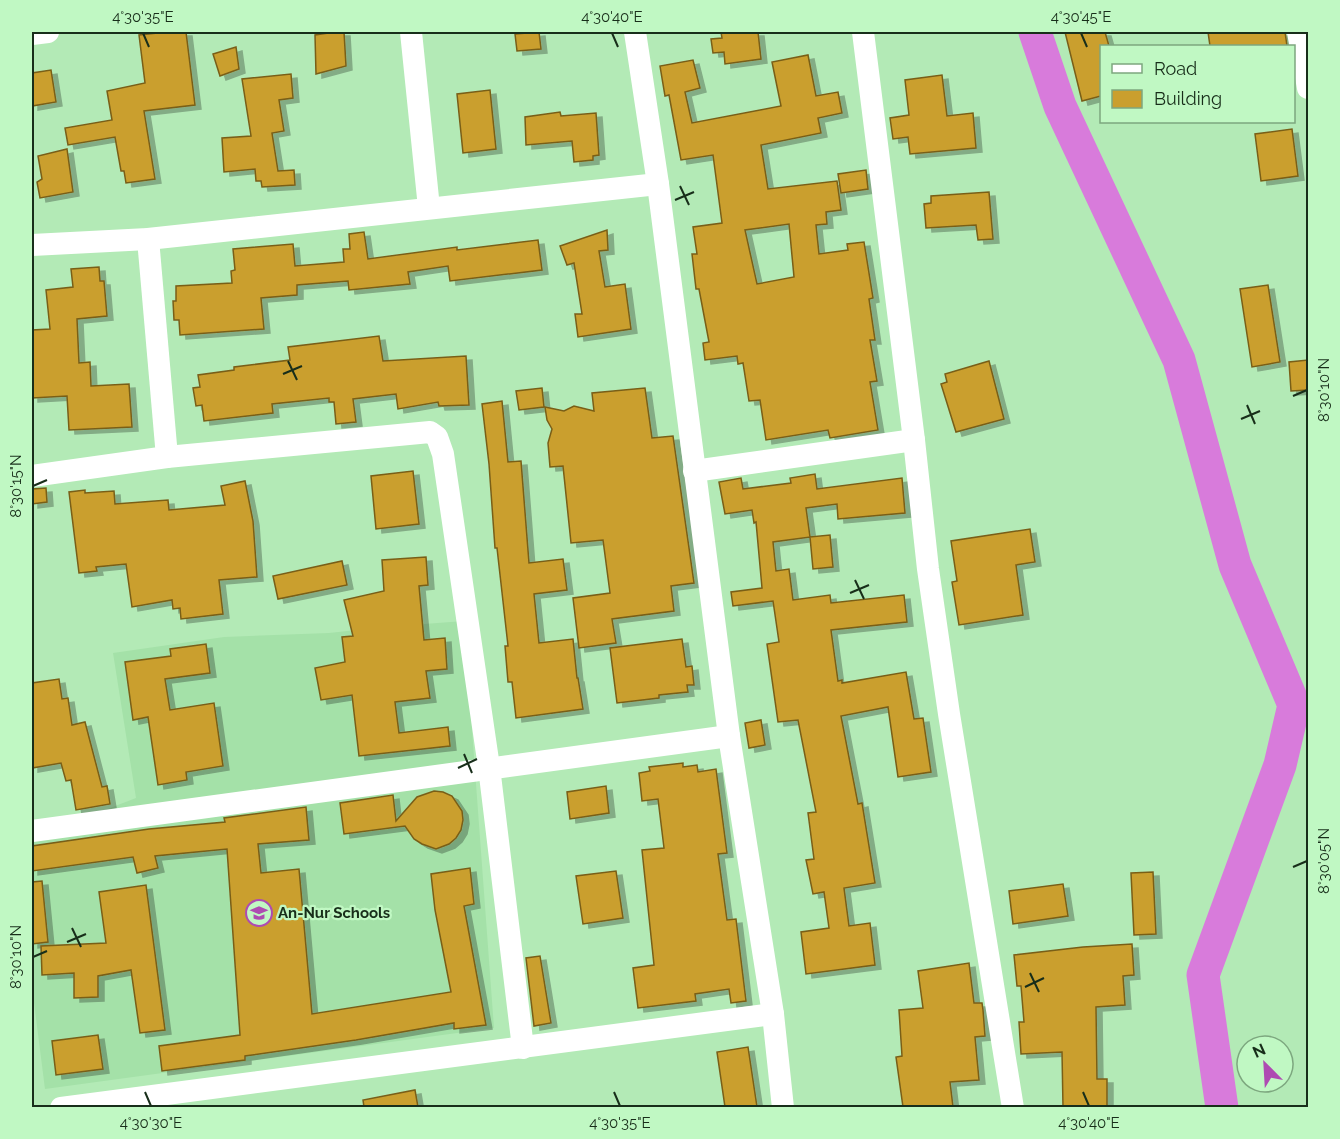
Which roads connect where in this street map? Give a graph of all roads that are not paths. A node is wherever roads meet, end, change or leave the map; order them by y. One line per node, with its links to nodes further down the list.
1 (48, 32): 6 (street)
2 (411, 32): 9 (street)
3 (635, 32): 8 (street)
4 (863, 32): 12 (street)
5 (1298, 32): 7 (street)
6 (32, 34)
7 (1308, 88)
8 (658, 184): 9 (street); 14 (street)
9 (429, 208): 10 (street)
10 (148, 239): 11 (street); 13 (street)
11 (32, 245)
12 (914, 440): 14 (street); 23 (street)
13 (167, 457): 15 (street); 17 (street)
14 (694, 471): 16 (street)
15 (32, 477)
16 (729, 736): 17 (street); 19 (street)
17 (489, 767): 18 (street); 20 (street)
18 (32, 831)
19 (773, 1014): 20 (street); 22 (street)
20 (522, 1048): 21 (street)
21 (61, 1107)
22 (783, 1107)
23 (1013, 1107)

